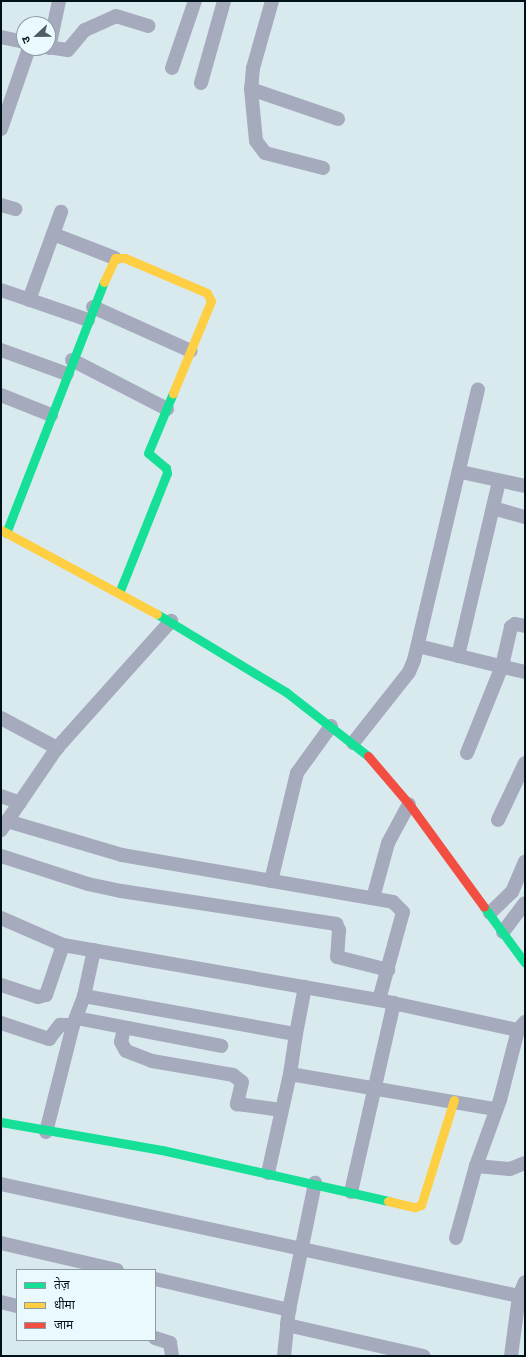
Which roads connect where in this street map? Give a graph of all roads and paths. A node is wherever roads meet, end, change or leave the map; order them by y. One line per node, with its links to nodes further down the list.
1 (59, 1): 5 (street)
2 (195, 1): 11 (street)
3 (224, 1): 12 (street)
4 (272, 1): 13 (street)
5 (56, 16)
6 (149, 26): 9 (street)
7 (1, 38): 8 (street)
8 (16, 41)
9 (56, 48)
10 (26, 56): 15 (street)
11 (172, 68)
12 (201, 82)
13 (251, 89): 14 (street); 16 (street)
14 (338, 119)
15 (1, 129)
16 (324, 168)
17 (1, 205): 18 (street)
18 (15, 208)
19 (62, 212): 20 (street)
20 (53, 234): 21 (street); 23 (street)
21 (115, 258): 24 (street); 26 (street)
22 (1, 290): 23 (street)
23 (29, 300): 24 (street)
24 (91, 314): 26 (street); 27 (street)
25 (1, 350): 28 (street)
26 (191, 351): 31 (street)
27 (72, 360): 28 (street); 31 (street)
28 (67, 374): 32 (street)
29 (478, 389): 33 (street)
30 (1, 395): 32 (street)
31 (167, 409): 39 (street)
32 (52, 415): 38 (street)
33 (461, 472): 34 (street); 42 (street)
34 (499, 481): 35 (street); 36 (street)
35 (525, 486)
36 (493, 508): 37 (street); 43 (street)
37 (525, 516)
38 (3, 531): 39 (street)
39 (119, 593): 40 (street)
40 (171, 621): 47 (street); 49 (street)
41 (525, 626): 44 (street)
42 (418, 646): 43 (street); 48 (street)
43 (458, 656): 44 (street)
44 (502, 666): 45 (street); 50 (street)
45 (525, 672)
46 (1, 718): 49 (street)
47 (331, 726): 48 (street); 59 (street)
48 (353, 743): 54 (street)
49 (57, 748): 53 (street)
50 (467, 753)
51 (525, 763): 55 (street)
52 (1, 796): 53 (street)
53 (20, 803): 56 (street)
54 (409, 804): 60 (street); 62 (street)
55 (498, 820)
56 (4, 826): 59 (street)
57 (1, 856): 68 (street)
58 (525, 862): 62 (street)
59 (271, 881): 60 (street)
60 (373, 898): 68 (street)
61 (525, 903): 64 (street)
62 (490, 913): 64 (street)
63 (1, 918): 65 (street)
64 (503, 932): 67 (street)
65 (63, 945): 66 (street); 69 (street)
66 (94, 950): 70 (street); 71 (street)
67 (525, 963)
68 (388, 970): 72 (street)
69 (1, 985)
70 (305, 987): 72 (street); 78 (street)
71 (84, 996): 74 (street); 78 (street)
72 (380, 1000): 73 (street)
73 (394, 1003): 76 (street); 81 (street)
74 (75, 1021): 75 (street); 77 (street); 86 (street)
75 (1, 1023)
76 (521, 1026): 83 (street)
77 (124, 1029): 79 (street); 84 (street)
78 (296, 1034): 80 (street)
79 (221, 1046)
80 (290, 1074): 81 (street); 84 (street)
81 (375, 1087): 82 (street); 92 (street)
82 (454, 1100): 83 (street); 92 (street)
83 (495, 1109): 88 (street)
84 (282, 1110): 89 (street)
85 (1, 1122): 86 (street)
86 (46, 1132): 89 (street)
87 (525, 1164): 88 (street)
88 (476, 1166): 93 (street)
89 (268, 1173): 90 (street)
90 (314, 1183): 92 (street); 95 (street)
91 (1, 1184): 95 (street)
92 (351, 1192)
93 (456, 1238)
94 (1, 1243): 96 (street)
95 (301, 1250): 99 (street); 102 (street)
96 (113, 1269)
97 (156, 1279): 102 (street)
98 (525, 1282): 99 (street)
99 (519, 1296): 108 (street)
100 (1, 1302): 101 (street)
101 (16, 1306)
102 (290, 1310): 103 (street)
103 (287, 1325): 106 (street); 107 (street)
104 (156, 1338): 105 (street)
105 (172, 1356)
106 (284, 1356)
107 (424, 1356)
108 (512, 1356)

